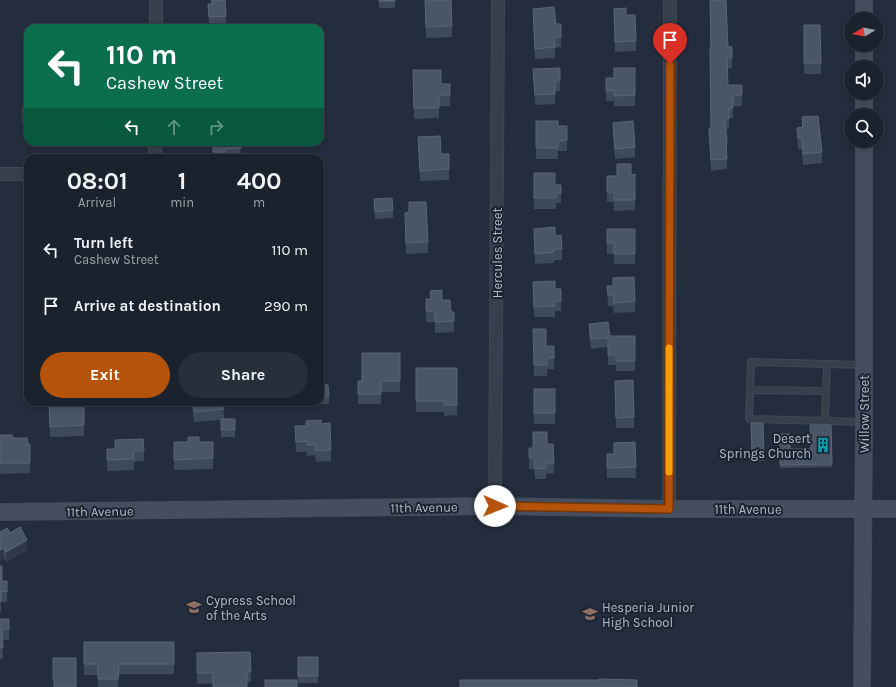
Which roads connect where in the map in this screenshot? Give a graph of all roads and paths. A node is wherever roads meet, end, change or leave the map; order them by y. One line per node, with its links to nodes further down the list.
1 (156, 0): 6 (street)
2 (498, 0): 16 (street, Hercules Street)
3 (670, 0): 17 (street)
4 (864, 0): 5 (main road)
5 (864, 12)
6 (156, 24)
7 (864, 148): 11 (main road, Willow Street)
8 (0, 174): 9 (street)
9 (24, 174)
10 (827, 364): 11 (lane); 12 (lane); 13 (lane)
11 (864, 365): 15 (main road, Willow Street)
12 (750, 390): 13 (lane); 14 (lane)
13 (826, 391): 14 (lane)
14 (825, 421): 15 (lane)
15 (864, 422): 18 (main road, Willow Street)
16 (495, 506): 17 (main road, 11th Avenue); 20 (main road, 11th Avenue)
17 (669, 509): 18 (main road, 11th Avenue)
18 (863, 509): 19 (main road, 11th Avenue); 21 (main road, Willow Street)
19 (896, 510)
20 (0, 512)
21 (862, 687)

